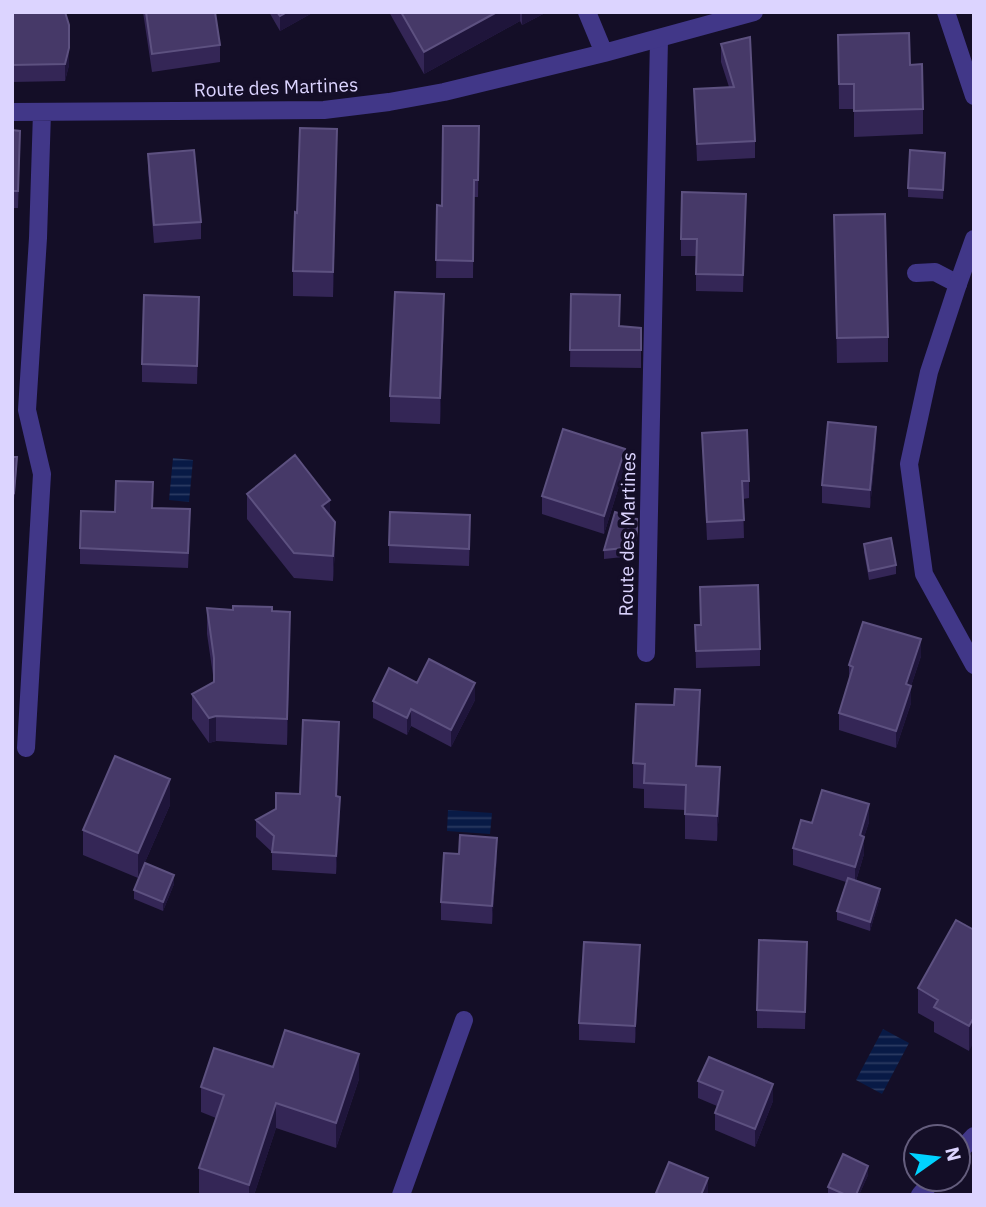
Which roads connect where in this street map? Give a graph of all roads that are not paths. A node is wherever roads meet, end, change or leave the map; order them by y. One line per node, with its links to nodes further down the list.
1 (587, 12): 5 (street)
2 (754, 12): 4 (street, Route des Martines)
3 (946, 12): 6 (street)
4 (659, 39): 5 (street, Route des Martines); 12 (street, Route des Martines)
5 (604, 53): 8 (street, Route des Martines)
6 (974, 96)
7 (12, 112): 8 (street, Route des Martines)
8 (42, 112): 14 (street)
9 (974, 239): 11 (street)
10 (916, 273): 11 (street)
11 (958, 284): 13 (street)
12 (646, 653)
13 (974, 665)
14 (26, 748)
15 (464, 1020): 16 (street)
16 (401, 1195)

